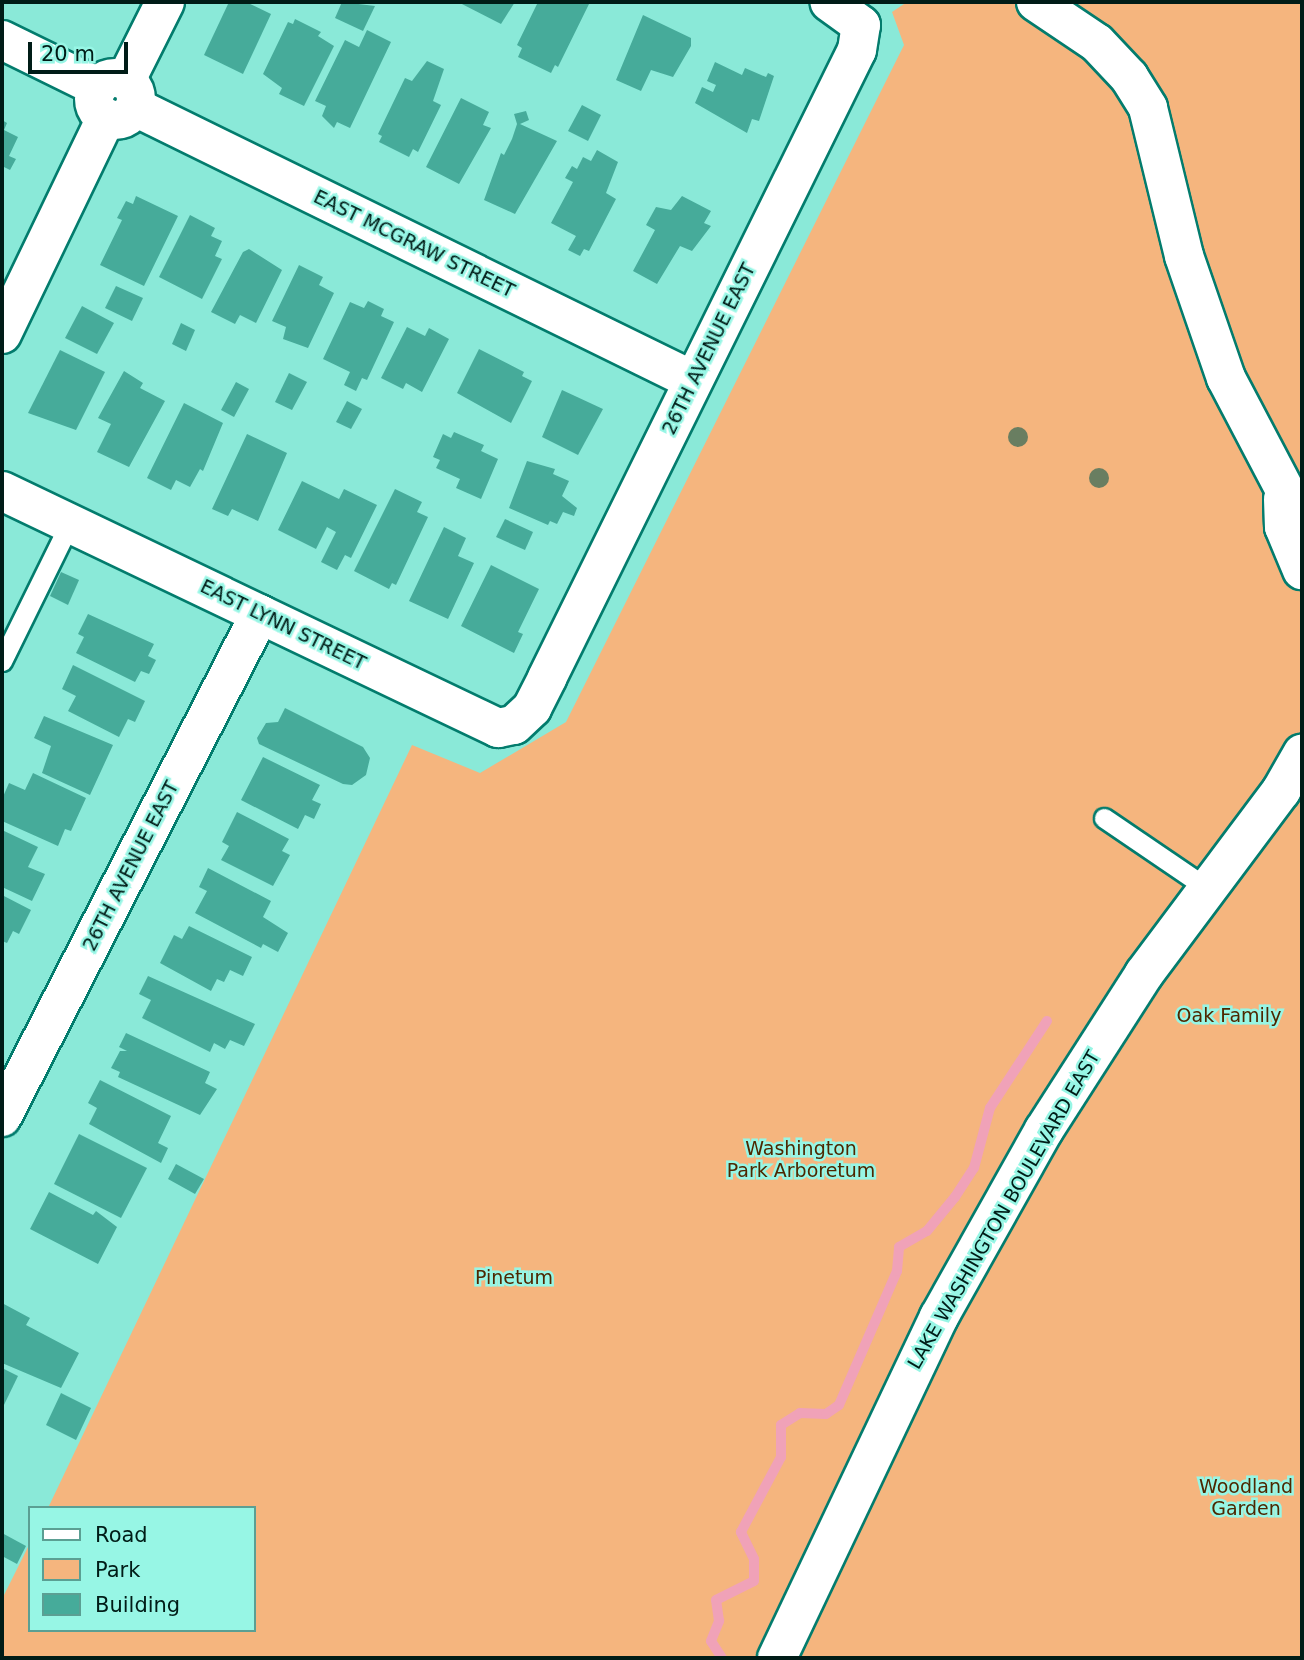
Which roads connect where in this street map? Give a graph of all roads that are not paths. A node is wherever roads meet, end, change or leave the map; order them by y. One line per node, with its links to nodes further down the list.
1 (165, 2): 5 (street)
2 (1037, 2): 9 (street)
3 (853, 8): 7 (street, 26TH AVENUE EAST)
4 (2, 40): 5 (street, EAST MCGRAW STREET)
5 (116, 98): 6 (street); 7 (street, EAST MCGRAW STREET)
6 (2, 334)
7 (692, 380): 15 (street, 26TH AVENUE EAST)
8 (2, 491): 10 (street, EAST LYNN STREET)
9 (1292, 494): 11 (street); 12 (street)
10 (70, 523): 13 (street, EAST LYNN STREET); 14 (lane)
11 (1302, 523)
12 (1302, 570)
13 (260, 614): 15 (street, EAST LYNN STREET); 19 (street, 26TH AVENUE EAST)
14 (2, 661)
15 (547, 678)
16 (1302, 754): 18 (street, LAKE WASHINGTON BOULEVARD EAST)
17 (1104, 818): 18 (lane)
18 (1207, 888): 20 (street, LAKE WASHINGTON BOULEVARD EAST)
19 (2, 1117)
20 (777, 1658)

